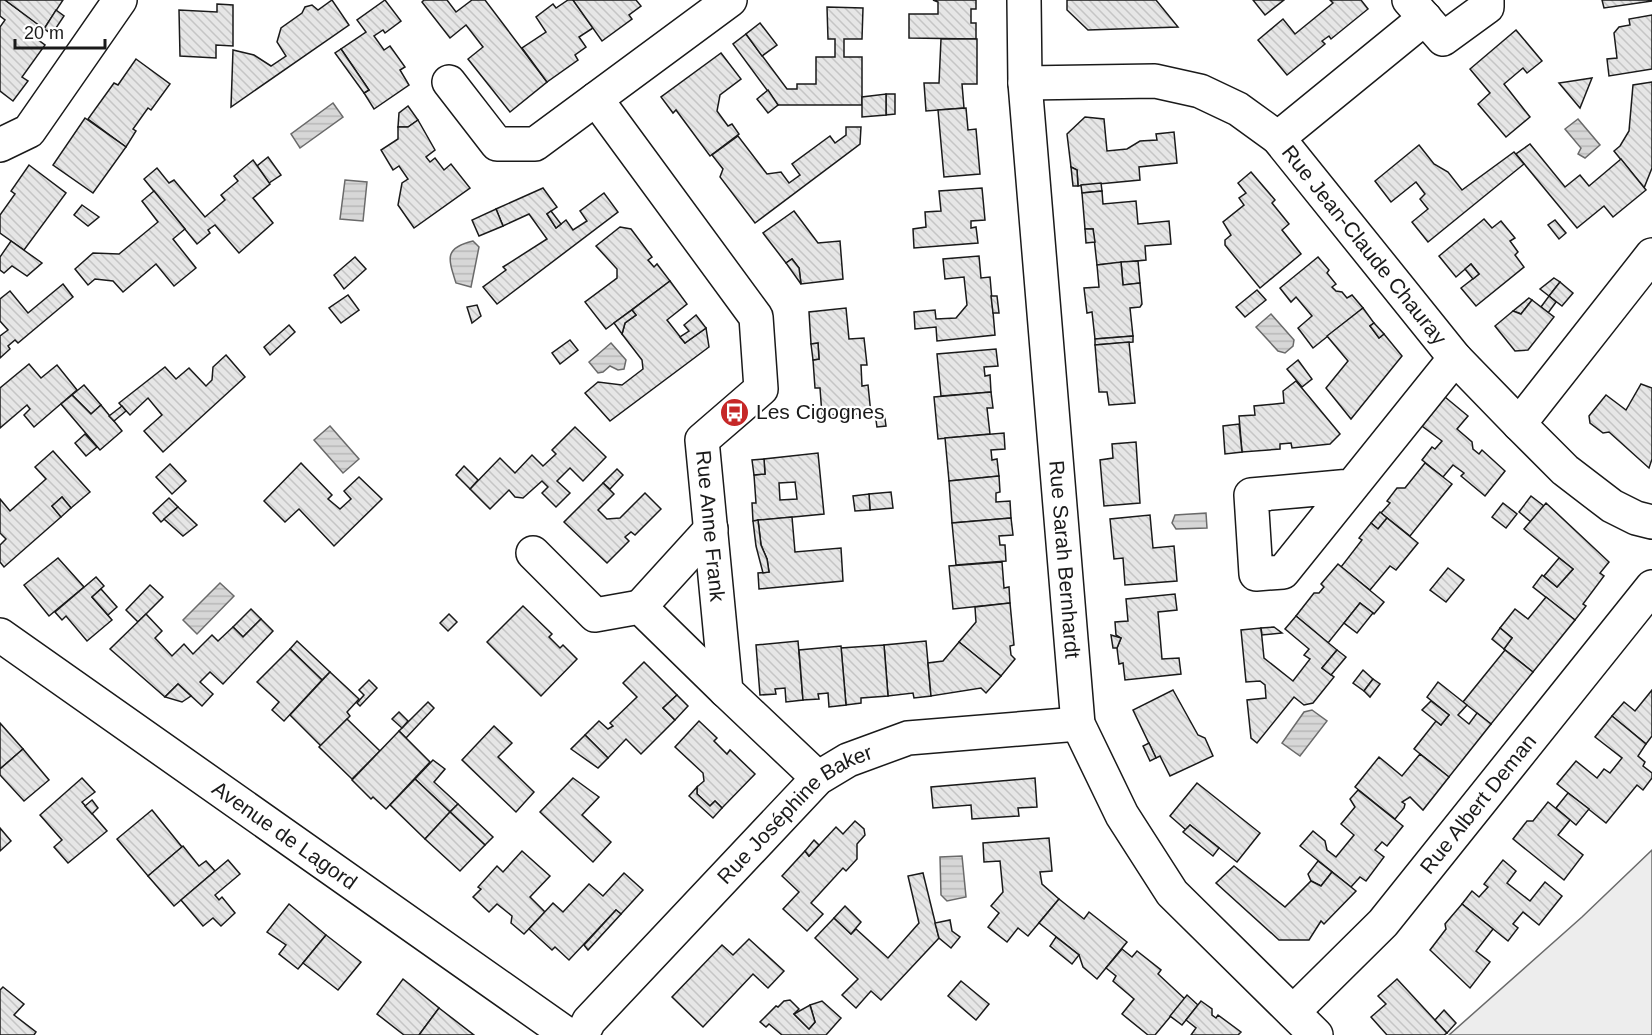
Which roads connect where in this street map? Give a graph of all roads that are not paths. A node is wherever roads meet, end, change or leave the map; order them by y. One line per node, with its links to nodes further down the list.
1 (120, 0): 10 (street)
2 (730, 0): 8 (street)
3 (1024, 0): 7 (street, Rue Sarah Bernhardt)
4 (1487, 0): 5 (street)
5 (1417, 9): 9 (street)
6 (449, 82): 8 (street)
7 (1025, 83): 9 (street, Rue Jean-Claude Chauray); 22 (street, Rue Sarah Bernhardt)
8 (596, 99): 16 (street, Rue Anne Frank)
9 (1278, 138): 12 (street, Rue Jean-Claude Chauray)
10 (0, 145)
11 (1652, 255): 13 (street)
12 (1455, 358): 13 (street, Rue Jean-Claude Chauray); 14 (street)
13 (1519, 424): 15 (street, Rue Jean-Claude Chauray)
14 (1351, 486)
15 (1652, 522)
16 (711, 529): 19 (street); 21 (street, Rue Anne Frank)
17 (532, 553): 19 (street)
18 (1652, 587): 24 (street, Rue Albert Deman)
19 (640, 607): 21 (street)
20 (0, 635): 25 (street, Avenue de Lagord)
21 (726, 691): 23 (street)
22 (1078, 724): 23 (street, Rue Joséphine Baker); 24 (street, Rue Sarah Bernhardt)
23 (818, 778): 26 (street, Rue Joséphine Baker)
24 (1293, 1012): 27 (street, Rue Sarah Bernhardt)
25 (568, 1035)
26 (582, 1035)
27 (1316, 1035)

